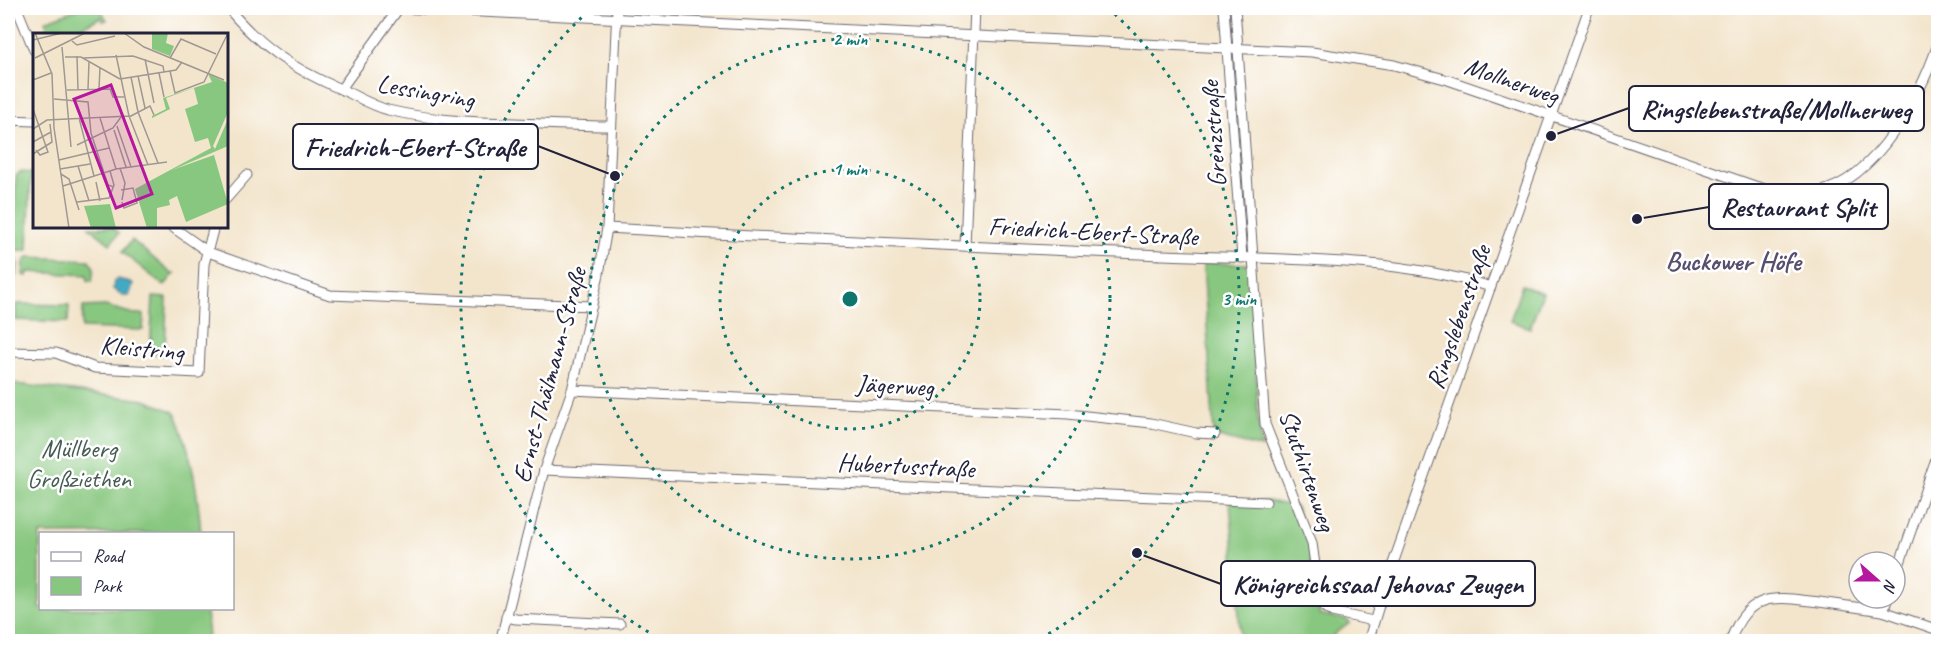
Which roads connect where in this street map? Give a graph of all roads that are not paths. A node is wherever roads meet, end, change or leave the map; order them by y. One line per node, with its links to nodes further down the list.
1 (17, 8): 11 (street)
2 (228, 8): 14 (street, Lessingring)
3 (616, 8): 8 (street, Ernst-Thälmann-Straße)
4 (975, 8): 9 (street)
5 (1224, 8): 12 (street, Grenzstraße)
6 (1235, 8): 13 (street, Stuthirtenweg)
7 (1589, 8): 15 (street, Ringslebenstraße)
8 (616, 19): 9 (street, Mollnerweg); 14 (street, Mollnerweg); 18 (street, Ernst-Thälmann-Straße)
9 (973, 36): 12 (street, Mollnerweg); 24 (street)
10 (1938, 44): 15 (street, Mollnerweg)
11 (33, 48)
12 (1228, 48): 13 (street, Mollnerweg); 27 (street, Grenzstraße)
13 (1239, 49): 15 (street, Mollnerweg); 26 (street, Stuthirtenweg)
14 (340, 89): 18 (street, Lessingring)
15 (1551, 116): 28 (street, Ringslebenstraße)
16 (8, 120): 17 (street)
17 (33, 121)
18 (611, 126): 23 (street, Ernst-Thälmann-Straße)
19 (247, 175): 20 (street)
20 (228, 197)
21 (174, 228): 25 (street)
22 (214, 228): 25 (street, Kleistring)
23 (607, 228): 24 (street, Friedrich-Ebert-Straße); 29 (street, Ernst-Thälmann-Straße)
24 (965, 246): 27 (street, Friedrich-Ebert-Straße)
25 (208, 252): 29 (street); 30 (street, Kleistring)
26 (1254, 257): 27 (street, Friedrich-Ebert-Straße); 28 (street, Friedrich-Ebert-Straße); 40 (street, Stuthirtenweg)
27 (1242, 258)
28 (1491, 287): 40 (street, Ringslebenstraße)
29 (592, 306): 31 (street, Ernst-Thälmann-Straße)
30 (8, 352)
31 (572, 390): 32 (street, Jägerweg); 34 (street, Ernst-Thälmann-Straße)
32 (1215, 434)
33 (1938, 453): 36 (street)
34 (544, 470): 35 (street, Hubertusstraße); 39 (street, Ernst-Thälmann-Straße)
35 (1266, 501)
36 (1904, 550)
37 (1847, 606): 45 (street)
38 (1883, 610): 42 (street)
39 (507, 617): 41 (street); 43 (street, Ernst-Thälmann-Straße)
40 (1373, 621): 44 (street, Ringslebenstraße)
41 (620, 624)
42 (1938, 630)
43 (500, 642)
44 (1368, 642)
45 (1730, 642)

